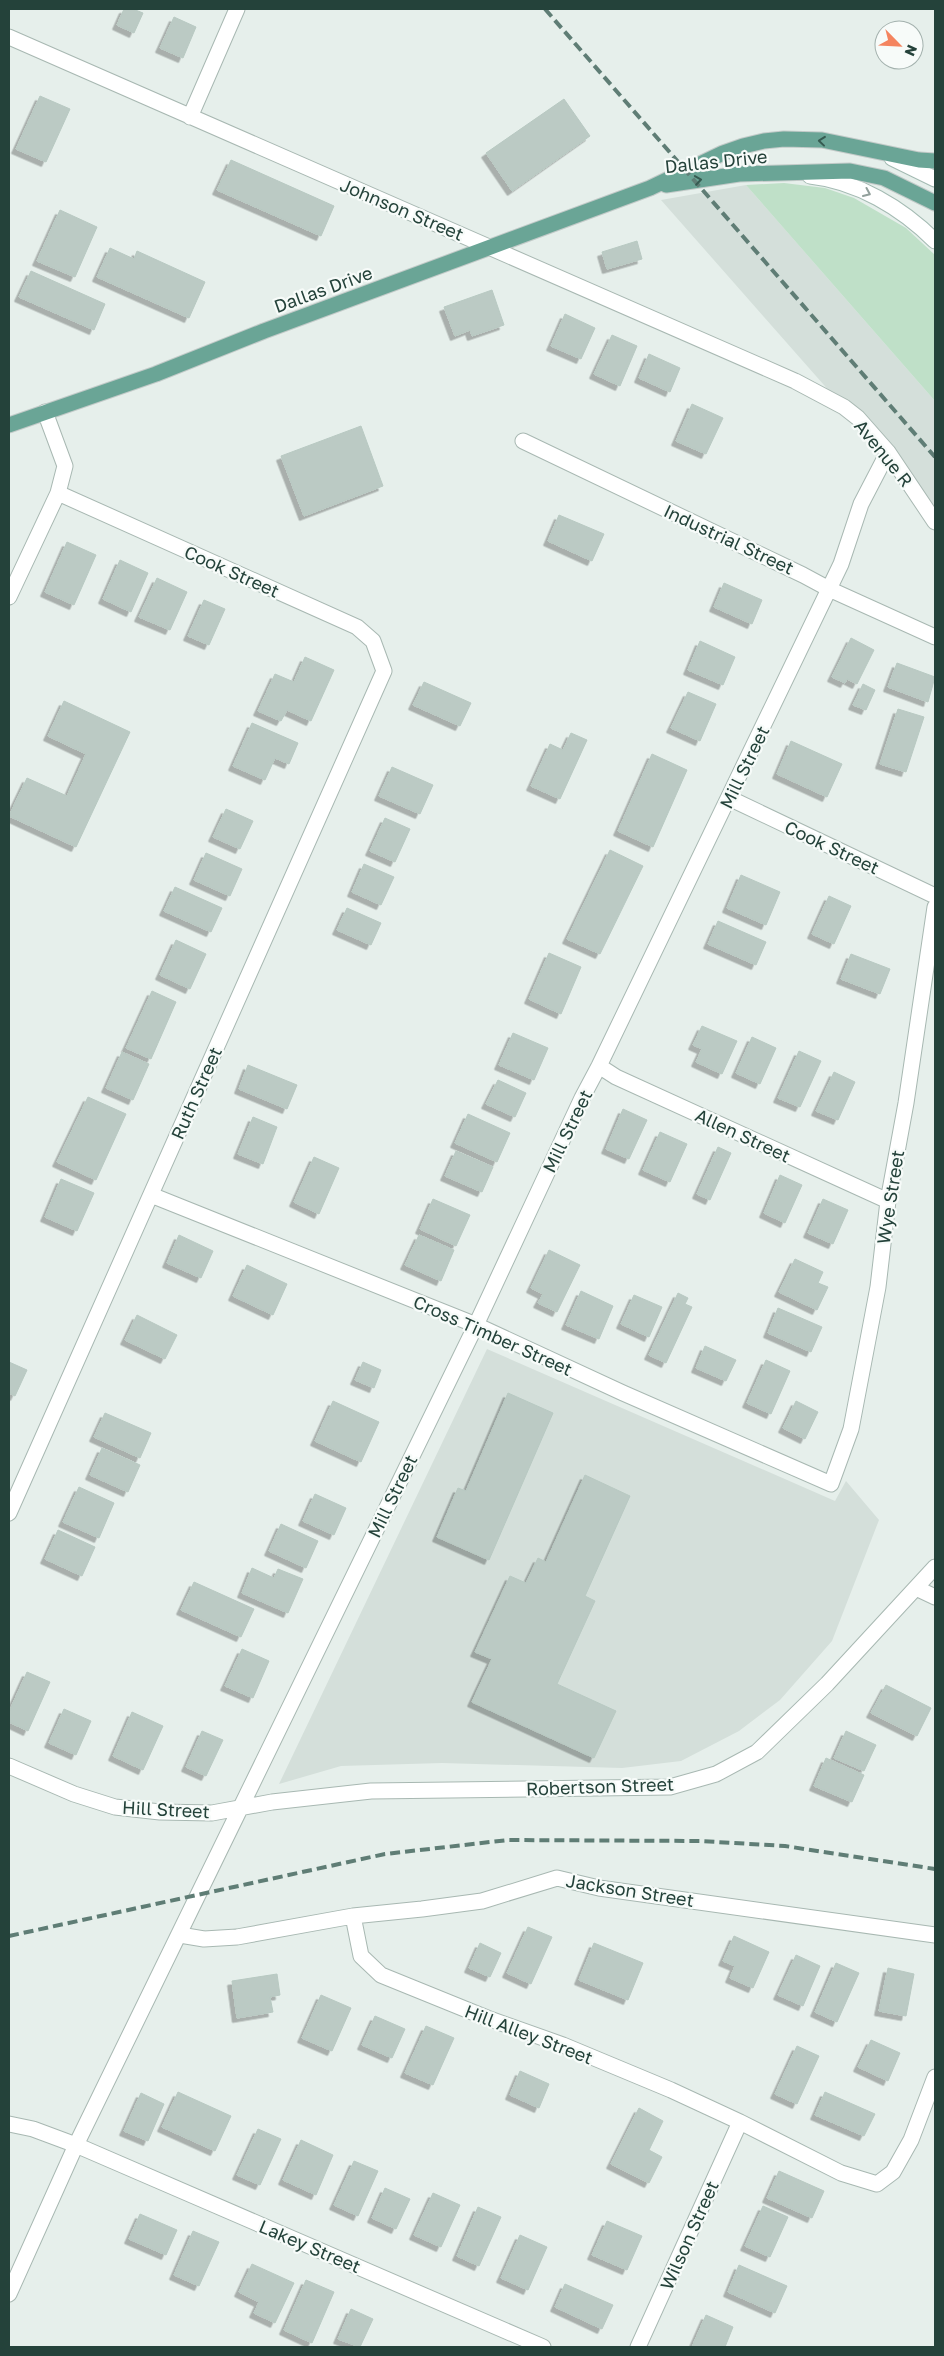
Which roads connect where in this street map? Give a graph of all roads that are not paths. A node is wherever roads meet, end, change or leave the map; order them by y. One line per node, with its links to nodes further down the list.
1 (237, 9): 3 (street)
2 (9, 37): 3 (street, Johnson Street)
3 (190, 117): 11 (street, Johnson Street)
4 (870, 150): 5 (main road, Dallas Drive); 7 (street, Dallas Drive); 8 (main road, Dallas Drive, one-way to 8)
5 (935, 161)
6 (786, 173): 8 (main road, Dallas Drive, one-way to 6); 9 (main road, Dallas Drive); 10 (street, Dallas Drive, one-way to 10)
7 (935, 179)
8 (650, 188): 11 (main road, Dallas Drive)
9 (935, 203)
10 (935, 241)
11 (490, 246): 12 (street, Johnson Street); 13 (main road, Dallas Drive)
12 (795, 381): 16 (street, Avenue R)
13 (45, 412): 14 (main road, Dallas Drive); 17 (street)
14 (9, 425)
15 (523, 441): 19 (street, Industrial Street)
16 (888, 452): 18 (street, Avenue R); 19 (street, Mill Street)
17 (58, 493): 20 (street); 22 (street, Cook Street)
18 (935, 522)
19 (829, 589): 21 (street, Industrial Street); 23 (street, Mill Street)
20 (9, 597)
21 (935, 637)
22 (384, 671): 27 (street, Ruth Street)
23 (730, 798): 24 (street, Cook Street); 26 (street, Mill Street)
24 (935, 896)
25 (935, 906): 28 (street, Wye Street)
26 (599, 1066): 28 (street, Allen Street); 29 (street, Mill Street)
27 (151, 1195): 29 (street, Cross Timber Street); 31 (street, Ruth Street)
28 (888, 1201): 30 (street, Wye Street)
29 (476, 1325): 30 (street, Cross Timber Street); 36 (street, Mill Street)
30 (830, 1484)
31 (9, 1513)
32 (935, 1567): 33 (street, Robertson Street)
33 (916, 1588): 34 (street); 36 (street, Robertson Street)
34 (935, 1596)
35 (9, 1766): 36 (street, Hill Street)
36 (242, 1808): 38 (street, Mill Street)
37 (353, 1916): 38 (street, Jackson Street); 39 (street, Jackson Street); 41 (street, Hill Alley Street)
38 (180, 1935): 43 (street, Mill Street)
39 (935, 1935)
40 (935, 2077): 41 (street, Hill Alley Street)
41 (740, 2122): 46 (street, Wilson Street)
42 (9, 2124): 43 (street, Lakey Street)
43 (76, 2145): 44 (street, Mill Street); 45 (street, Lakey Street)
44 (9, 2294)
45 (543, 2347)
46 (638, 2347)

